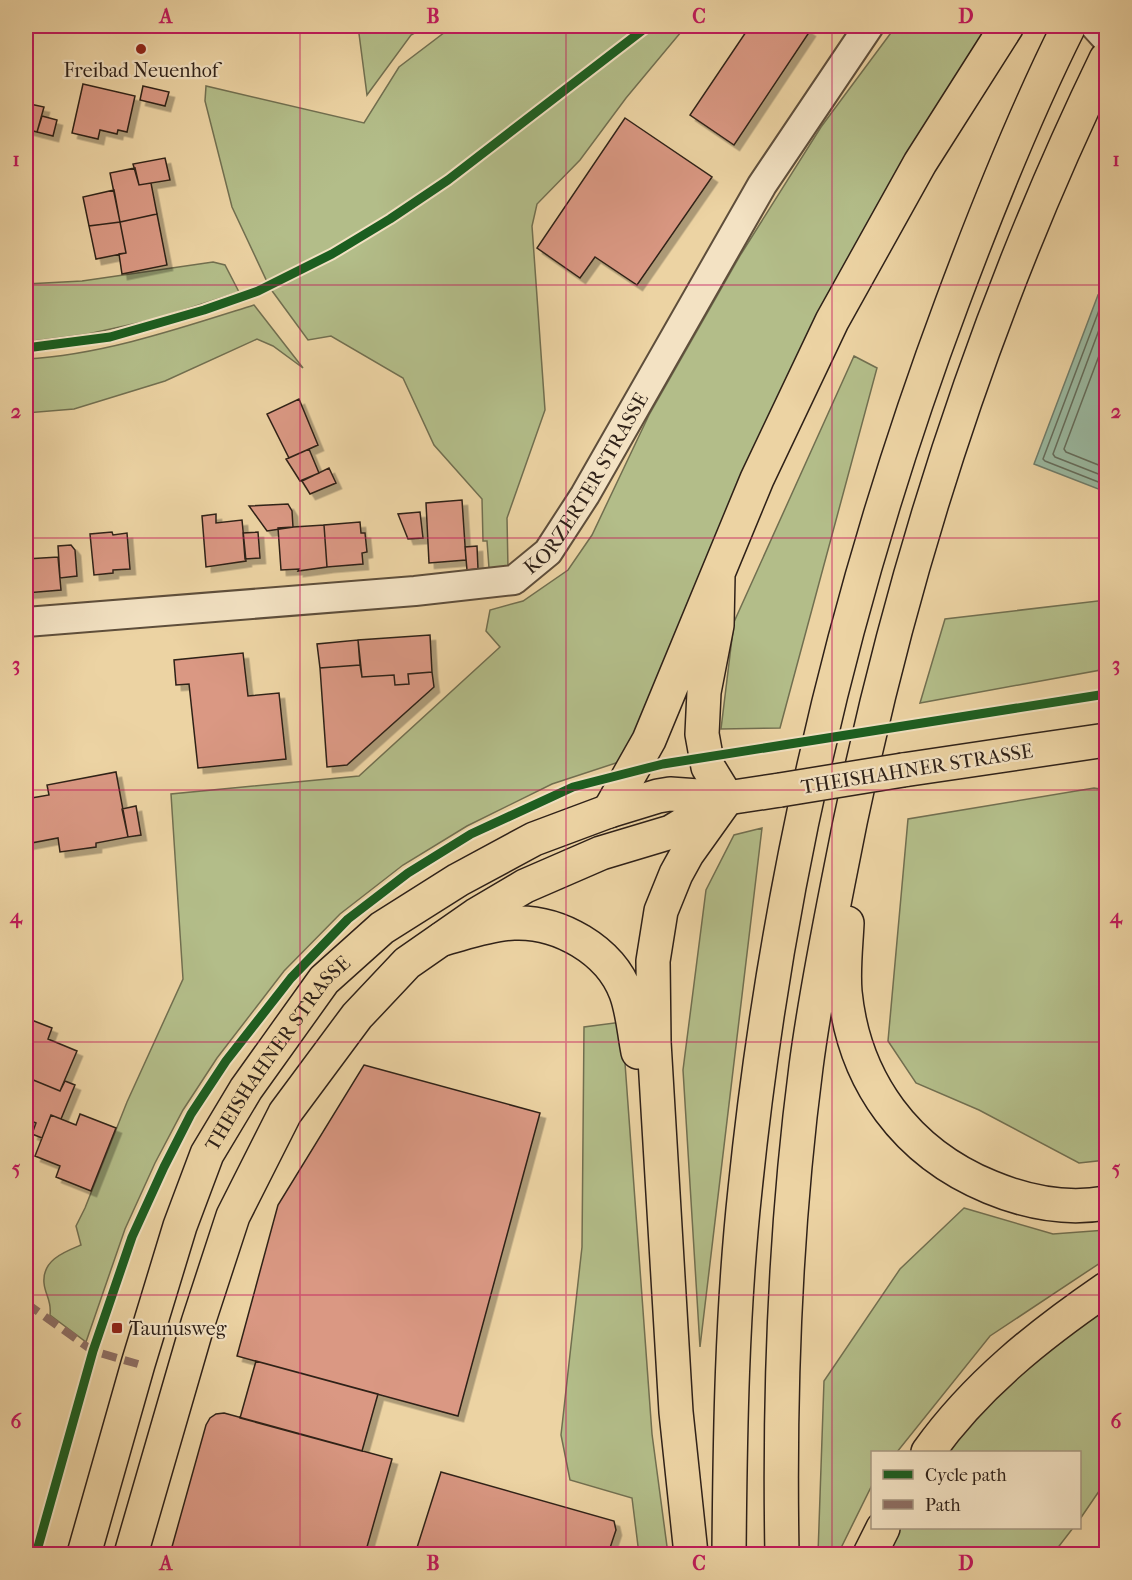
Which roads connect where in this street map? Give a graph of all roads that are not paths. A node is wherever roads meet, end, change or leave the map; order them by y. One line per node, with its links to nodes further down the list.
1 (869, 26): 7 (street, KORZERTER STRASSE)
2 (1007, 26): 6 (main road)
3 (1076, 28): 4 (street); 21 (main road)
4 (1107, 38)
5 (1104, 64): 11 (main road)
6 (718, 575): 9 (main road); 10 (main road)
7 (26, 621)
8 (1107, 740): 9 (main road, THEISHAHNER STRASSE, bridge)
9 (727, 798): 10 (main road, THEISHAHNER STRASSE); 12 (main road, THEISHAHNER STRASSE); 13 (main road)
10 (609, 811): 18 (main road, THEISHAHNER STRASSE)
11 (849, 822): 14 (main road); 22 (main road)
12 (442, 939): 13 (main road); 19 (main road, THEISHAHNER STRASSE)
13 (657, 1104): 20 (main road)
14 (1107, 1203)
15 (1107, 1289): 16 (main road)
16 (929, 1451)
17 (882, 1529): 23 (main road)
18 (90, 1549)
19 (130, 1553)
20 (691, 1554)
21 (729, 1554)
22 (782, 1554)
23 (870, 1554)

